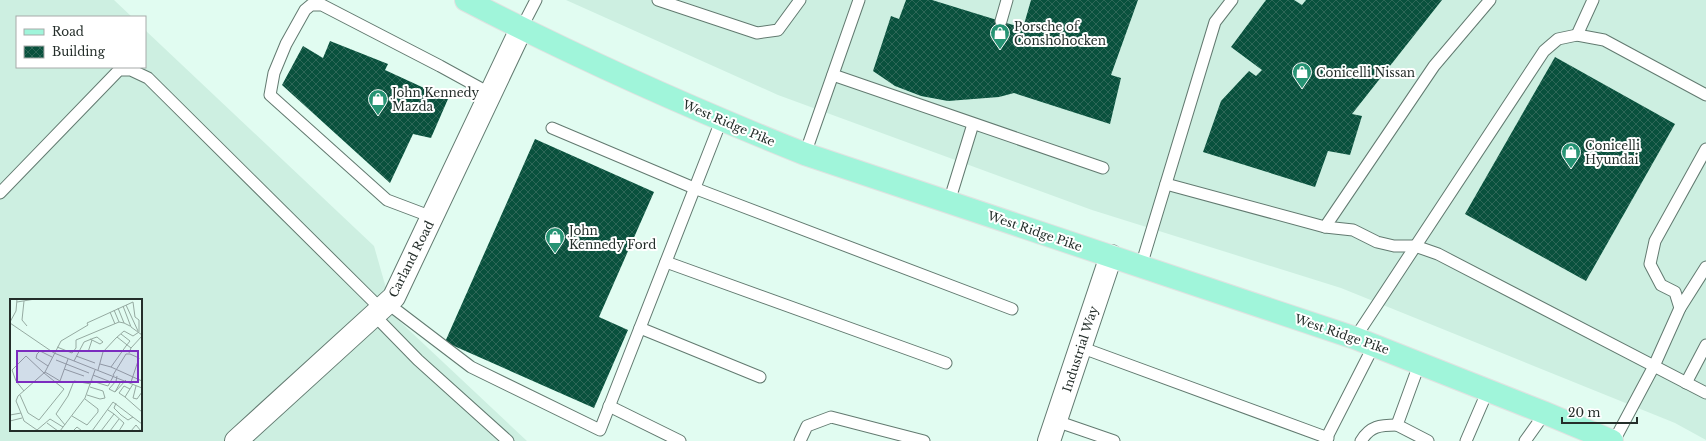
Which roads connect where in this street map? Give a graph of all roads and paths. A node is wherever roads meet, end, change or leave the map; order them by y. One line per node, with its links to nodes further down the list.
1 (466, 0): 11 (main road, West Ridge Pike)
2 (536, 0): 11 (lane)
3 (658, 0): 4 (lane)
4 (800, 0)
5 (860, 0): 13 (lane)
6 (1007, 0): 10 (lane)
7 (1232, 0): 22 (lane)
8 (1490, 0): 27 (lane)
9 (1593, 0): 12 (lane)
10 (1001, 21)
11 (521, 29): 14 (street, Carland Road); 16 (main road, West Ridge Pike)
12 (1577, 35): 15 (lane); 28 (lane)
13 (833, 76): 17 (lane); 20 (lane)
14 (491, 94): 26 (street, Carland Road); 26 (lane)
15 (1706, 95)
16 (721, 121): 20 (main road, West Ridge Pike); 23 (lane)
17 (973, 124): 21 (lane); 25 (lane)
18 (552, 128): 23 (lane)
19 (1706, 149): 33 (lane)
20 (805, 154): 25 (main road, West Ridge Pike)
21 (1103, 168)
22 (1166, 184): 27 (lane); 31 (lane)
23 (694, 188): 30 (lane); 35 (lane)
24 (0, 193): 34 (lane)
25 (949, 202): 29 (main road, West Ridge Pike)
26 (432, 217): 34 (street, Carland Road)
27 (1325, 227): 28 (lane)
28 (1415, 246): 37 (lane); 42 (lane)
29 (1111, 256): 31 (main road, West Ridge Pike); 39 (street, Industrial Way)
30 (666, 262): 36 (lane); 41 (lane)
31 (1141, 266): 37 (main road, West Ridge Pike)
32 (1706, 267): 33 (lane)
33 (1680, 308): 42 (lane)
34 (381, 309): 47 (lane); 52 (street, Carland Road); 53 (lane)
35 (1012, 309)
36 (640, 328): 43 (lane); 47 (lane)
37 (1364, 341): 40 (main road, West Ridge Pike); 51 (lane)
38 (1706, 344): 44 (lane)
39 (1080, 347): 50 (street, Industrial Way); 51 (lane)
40 (1420, 362): 45 (main road, West Ridge Pike); 49 (lane)
41 (946, 363)
42 (1654, 366): 44 (lane); 62 (lane)
43 (760, 376)
44 (1686, 383): 46 (lane)
45 (1488, 390): 48 (main road, West Ridge Pike); 60 (lane)
46 (1706, 393)
47 (610, 406): 54 (lane)
48 (1545, 413): 61 (lane); 62 (main road, West Ridge Pike)
49 (1397, 425): 58 (lane); 59 (lane)
50 (1052, 431): 57 (lane)
51 (1327, 439)
52 (236, 441)
53 (508, 441)
54 (680, 441)
55 (800, 441): 56 (lane)
56 (924, 441)
57 (1114, 441)
58 (1361, 441)
59 (1428, 441)
60 (1466, 441)
61 (1525, 441)
62 (1613, 441)

